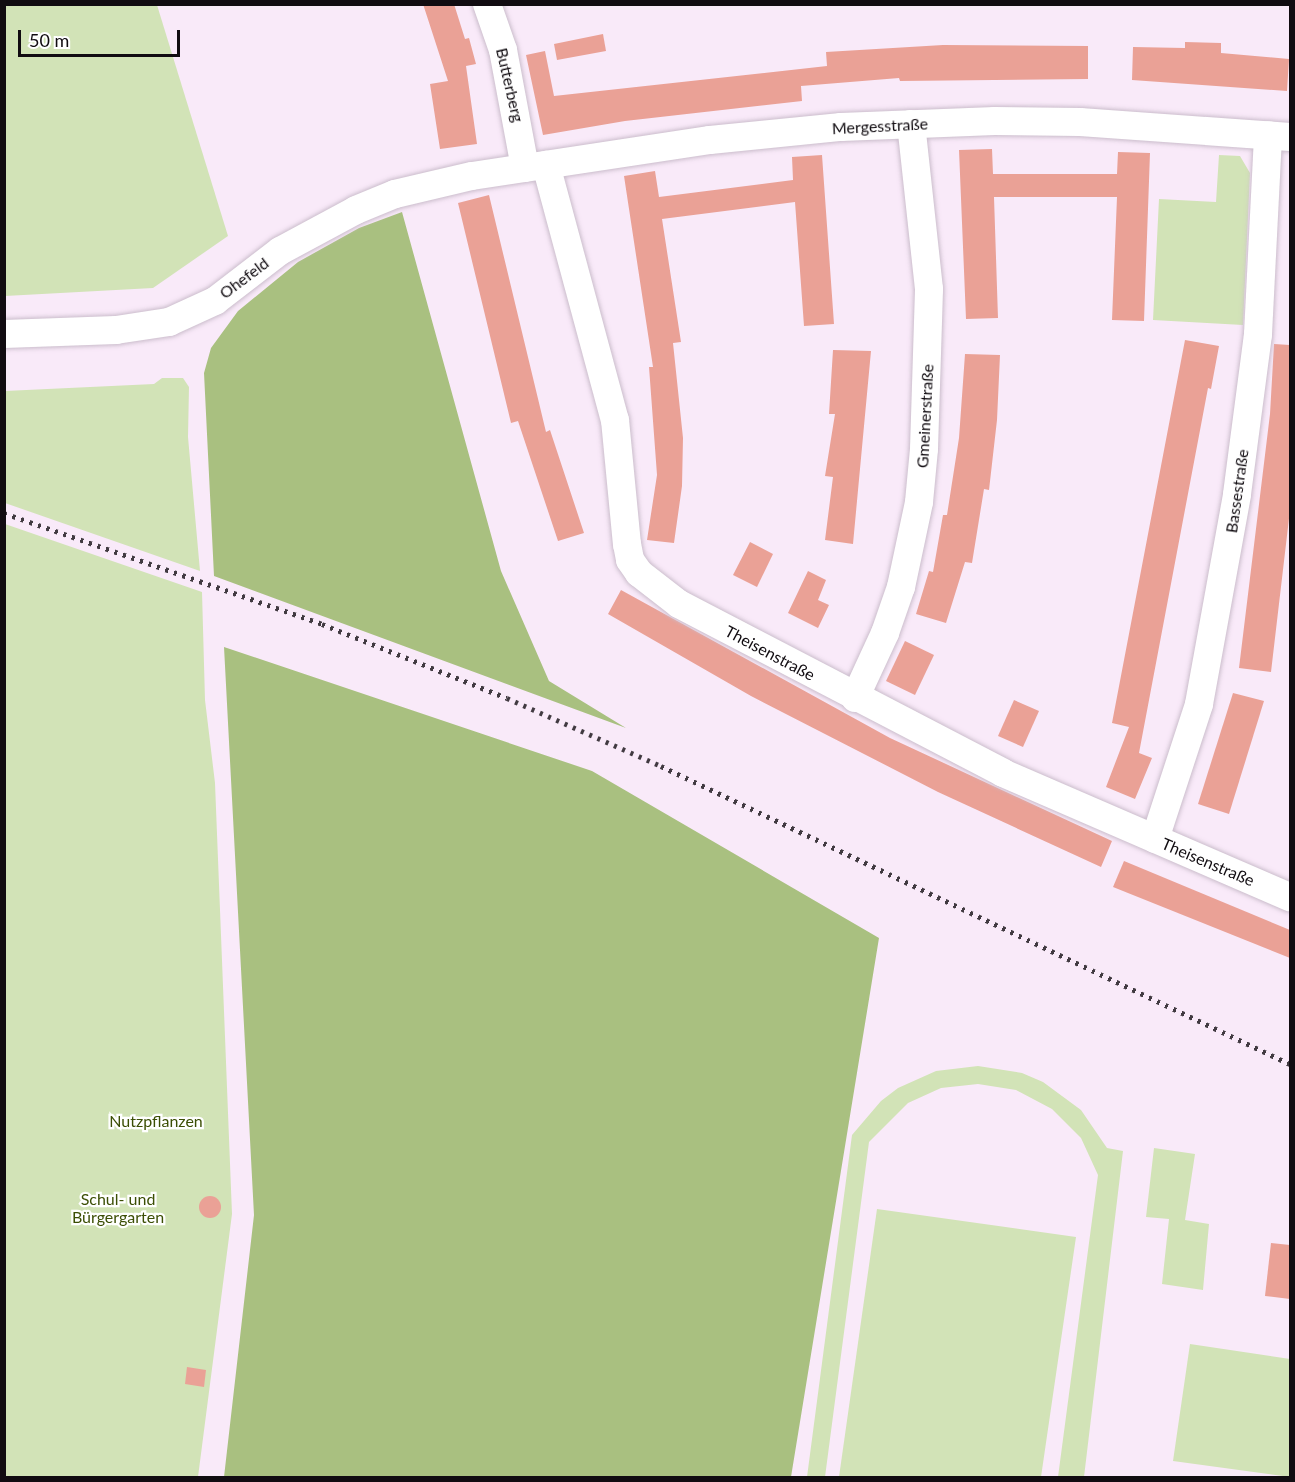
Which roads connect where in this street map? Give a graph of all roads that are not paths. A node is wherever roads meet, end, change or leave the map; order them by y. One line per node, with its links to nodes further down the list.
1 (487, 4): 4 (street, Butterberg)
2 (910, 124): 3 (street, Mergesstraße); 4 (street, Mergesstraße); 7 (street, Gmeinerstraße)
3 (1279, 136): 8 (street, Bassestraße)
4 (535, 166): 5 (street, Mergesstraße); 7 (street, Theisenstraße)
5 (472, 176): 6 (street, Ohefeld)
6 (4, 334)
7 (855, 698): 8 (street, Theisenstraße)
8 (1155, 839): 9 (street, Theisenstraße)
9 (1290, 897)

